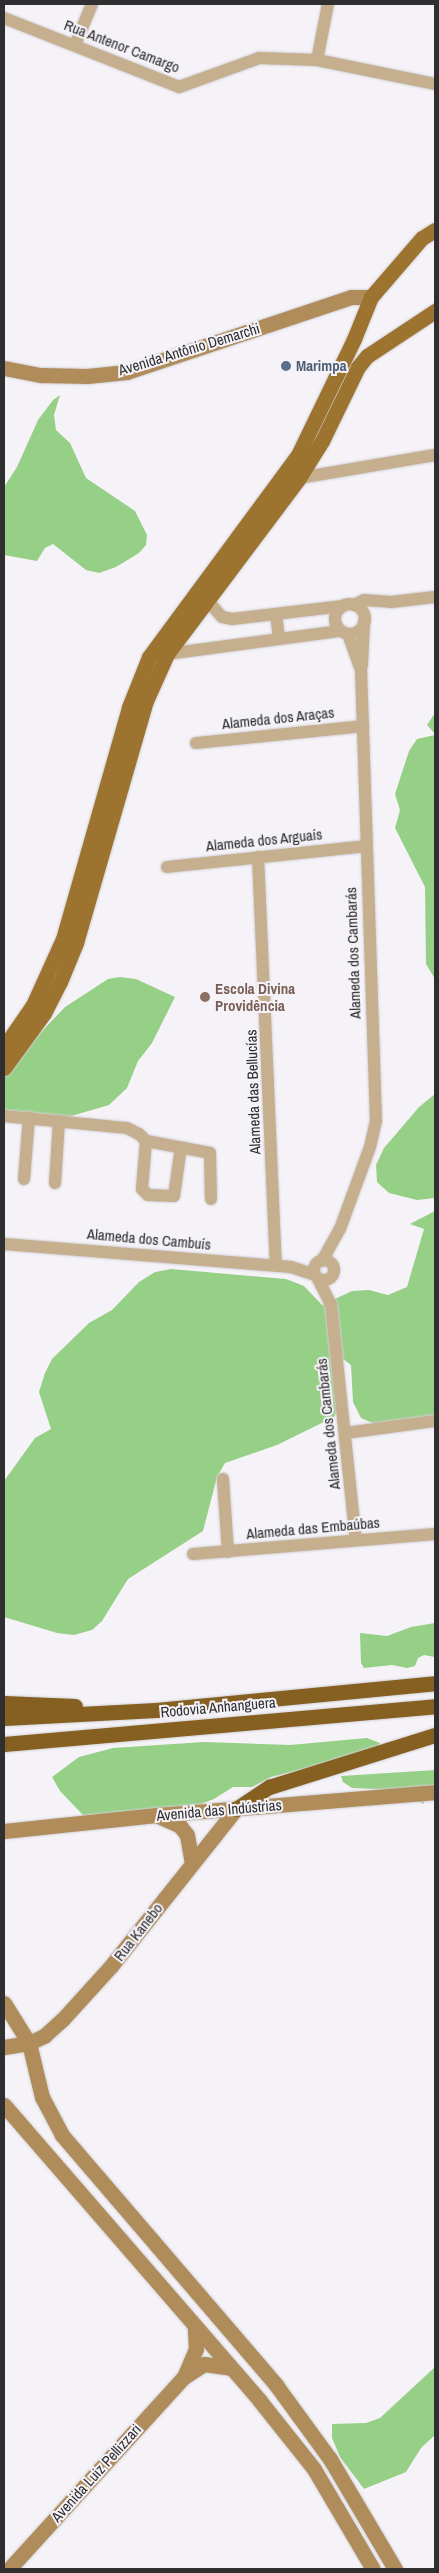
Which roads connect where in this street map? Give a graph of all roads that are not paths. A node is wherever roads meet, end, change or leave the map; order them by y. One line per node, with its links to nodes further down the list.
1 (92, 4): 4 (street)
2 (328, 4): 5 (street)
3 (4, 18): 4 (street, Rua Antenor Camargo)
4 (75, 45): 5 (street, Rua Antenor Camargo)
5 (317, 60): 6 (street, Rua Antenor Camargo)
6 (435, 84)
7 (435, 230): 8 (main road)
8 (371, 297): 10 (main road, Avenida Antônio Demarchi); 28 (main road)
9 (435, 311): 12 (main road)
10 (4, 368)
11 (435, 455): 12 (street)
12 (299, 478): 14 (main road)
13 (435, 597): 15 (street)
14 (208, 602): 17 (street); 21 (main road)
15 (391, 602): 16 (street); 18 (street)
16 (348, 606): 17 (street); 18 (street); 19 (street)
17 (276, 614): 20 (street)
18 (364, 619): 19 (street); 22 (street, Alameda dos Cambarás)
19 (344, 632): 20 (street); 22 (street, Alameda dos Cambarás)
20 (279, 638): 21 (street)
21 (167, 654): 29 (main road)
22 (360, 670): 23 (street, Alameda dos Cambarás)
23 (363, 726): 24 (street, Alameda dos Araças); 25 (street, Alameda dos Cambarás)
24 (196, 743)
25 (366, 846): 26 (street, Alameda dos Arguaís); 38 (street, Alameda dos Cambarás)
26 (258, 857): 27 (street, Alameda dos Arguaís); 41 (street, Alameda das Bellucías)
27 (167, 867)
28 (4, 1048)
29 (4, 1068)
30 (4, 1115): 31 (street)
31 (29, 1117): 32 (street); 35 (street)
32 (59, 1121): 33 (street); 36 (street)
33 (146, 1141): 34 (street); 34 (street)
34 (181, 1147): 37 (street)
35 (24, 1179)
36 (55, 1182)
37 (211, 1199)
38 (340, 1229): 40 (street, Alameda dos Cambarás); 43 (street, Alameda dos Cambarás)
39 (4, 1244): 41 (street, Alameda dos Cambuís)
40 (320, 1262): 42 (street, Alameda dos Cambuís); 43 (street); 44 (street)
41 (276, 1266): 42 (street, Alameda dos Cambuís)
42 (291, 1267): 44 (street, Alameda dos Cambuís)
43 (333, 1272): 44 (street); 45 (street, Alameda dos Cambarás)
44 (317, 1277): 45 (street, Alameda dos Cambarás)
45 (331, 1304): 47 (street, Alameda dos Cambarás)
46 (435, 1421): 47 (street)
47 (346, 1433): 50 (street, Alameda dos Cambarás)
48 (223, 1480): 51 (street)
49 (435, 1534): 50 (street, Alameda das Embaúbas)
50 (356, 1540): 51 (street, Alameda das Embaúbas)
51 (228, 1552): 52 (street, Alameda das Embaúbas)
52 (193, 1554)
53 (435, 1683): 56 (highway, Rodovia Anhanguera)
54 (4, 1703): 56 (highway)
55 (435, 1706): 59 (highway, Rodovia Anhanguera)
56 (156, 1710): 57 (highway, Rodovia Anhanguera)
57 (4, 1718)
58 (435, 1735): 61 (highway)
59 (4, 1744)
60 (435, 1792): 61 (main road, Avenida das Indústrias)
61 (236, 1809): 62 (main road, Avenida das Indústrias); 64 (main road, Rua Kanebo)
62 (156, 1814): 63 (main road, Avenida das Indústrias); 64 (main road)
63 (4, 1831)
64 (192, 1863): 66 (main road, Rua Kanebo)
65 (6, 2013): 66 (main road)
66 (29, 2043): 67 (main road); 69 (main road)
67 (4, 2046)
68 (4, 2105): 70 (main road)
69 (175, 2268): 70 (main road); 74 (main road)
70 (158, 2283): 71 (main road)
71 (195, 2327): 72 (main road); 73 (main road, Avenida Luiz Pellizzari)
72 (231, 2368): 73 (main road, Avenida Luiz Pellizzari); 75 (main road)
73 (184, 2377): 76 (main road, Avenida Luiz Pellizzari)
74 (276, 2385): 75 (main road); 78 (main road)
75 (260, 2401): 77 (main road)
76 (9, 2569)
77 (373, 2569)
78 (395, 2569)

